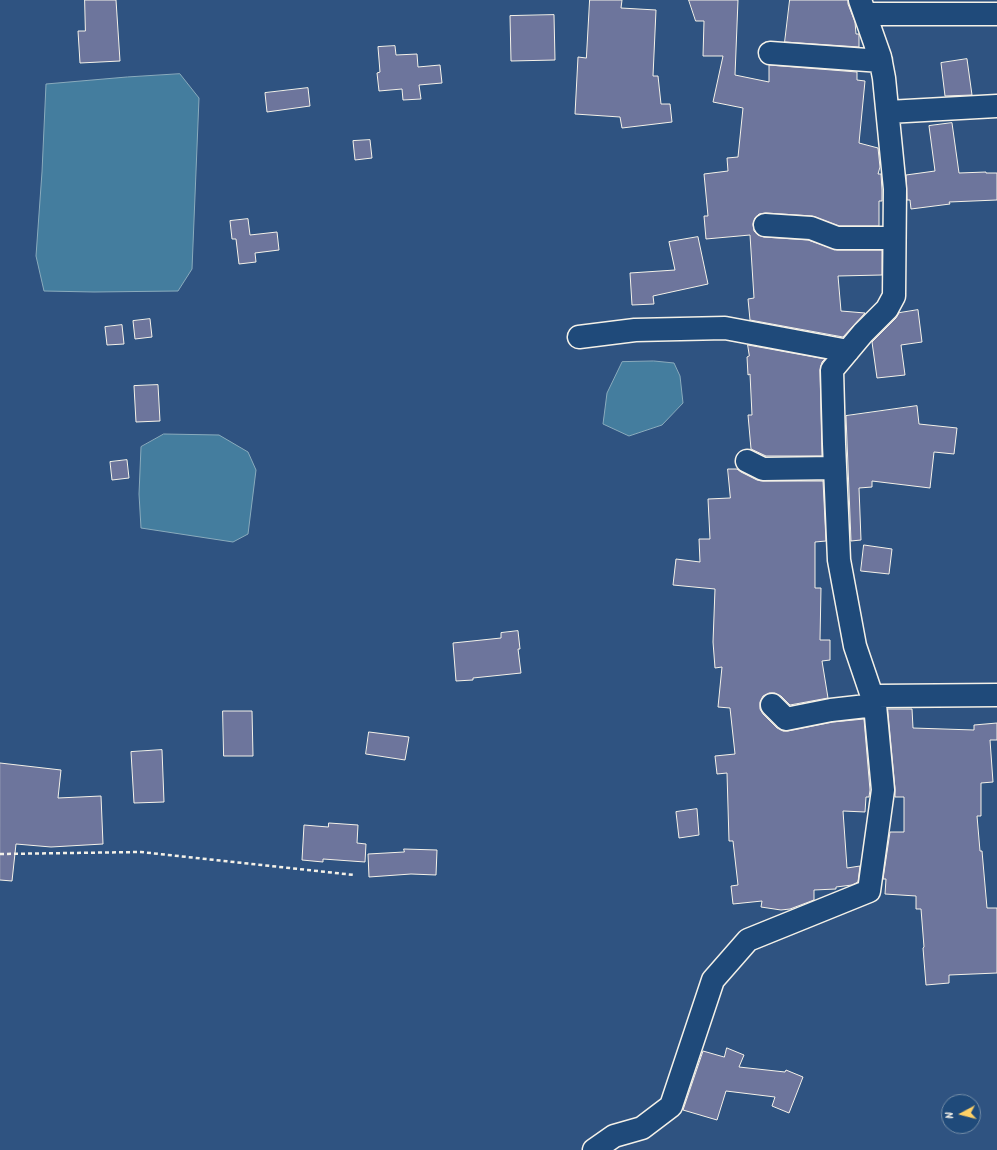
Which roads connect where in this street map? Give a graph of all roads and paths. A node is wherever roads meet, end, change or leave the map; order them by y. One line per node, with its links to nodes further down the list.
1 (862, 7): 2 (street); 4 (street)
2 (997, 14)
3 (770, 53): 4 (street)
4 (881, 61): 6 (street)
5 (997, 106): 6 (street)
6 (888, 112): 8 (street)
7 (765, 225): 8 (street)
8 (894, 238): 10 (street)
9 (579, 337): 10 (street)
10 (848, 351): 12 (street)
11 (747, 460): 12 (street)
12 (835, 468): 15 (street)
13 (997, 695): 15 (street)
14 (772, 705): 15 (street)
15 (875, 705): 18 (street)
16 (0, 854): 17 (path)
17 (354, 875)
18 (594, 1150)

